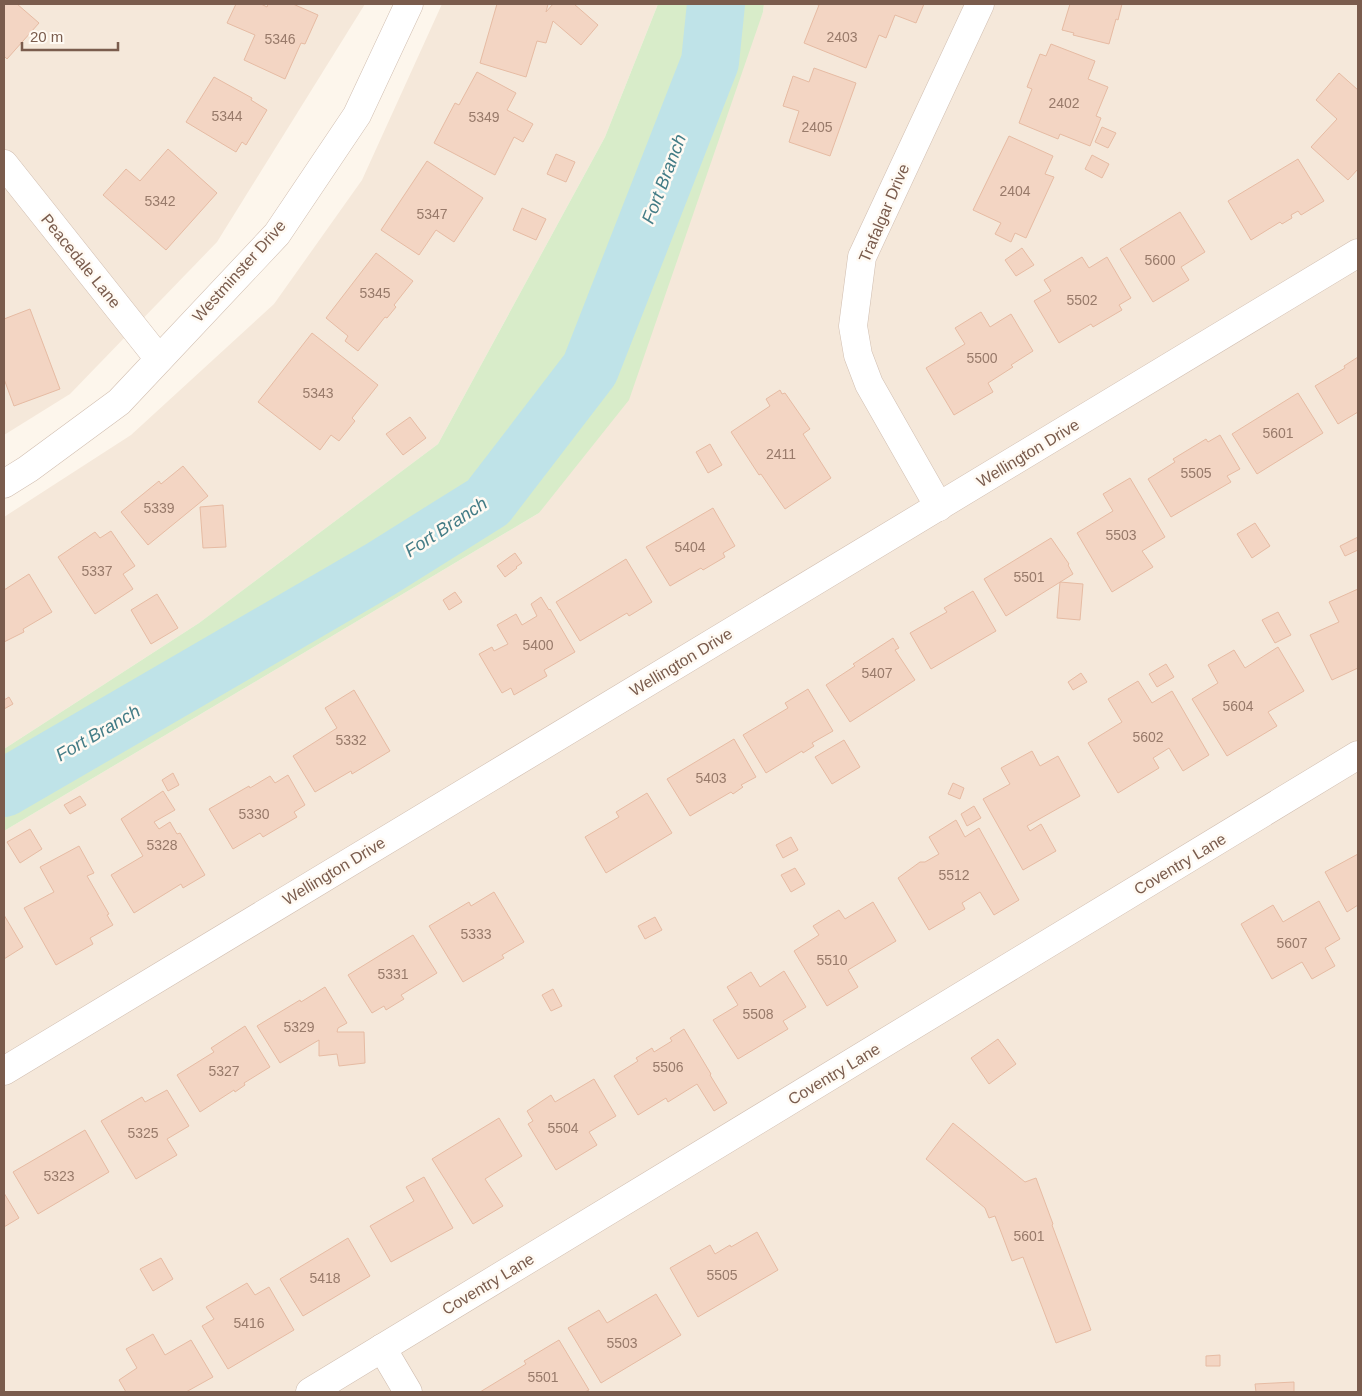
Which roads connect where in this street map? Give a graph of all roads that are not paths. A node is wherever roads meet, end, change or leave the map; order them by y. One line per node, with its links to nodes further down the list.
1 (410, 4): 5 (street, Westminster Drive)
2 (980, 4): 7 (street, Trafalgar Drive)
3 (4, 164): 5 (street, Peacedale Lane)
4 (1358, 252): 7 (street, Wellington Drive)
5 (159, 359): 6 (street, Westminster Drive)
6 (4, 484)
7 (939, 506): 9 (street, Wellington Drive)
8 (1358, 755): 10 (street, Coventry Lane)
9 (4, 1071)
10 (382, 1348): 11 (street, Coventry Lane); 12 (street)
11 (310, 1392)
12 (408, 1392)

